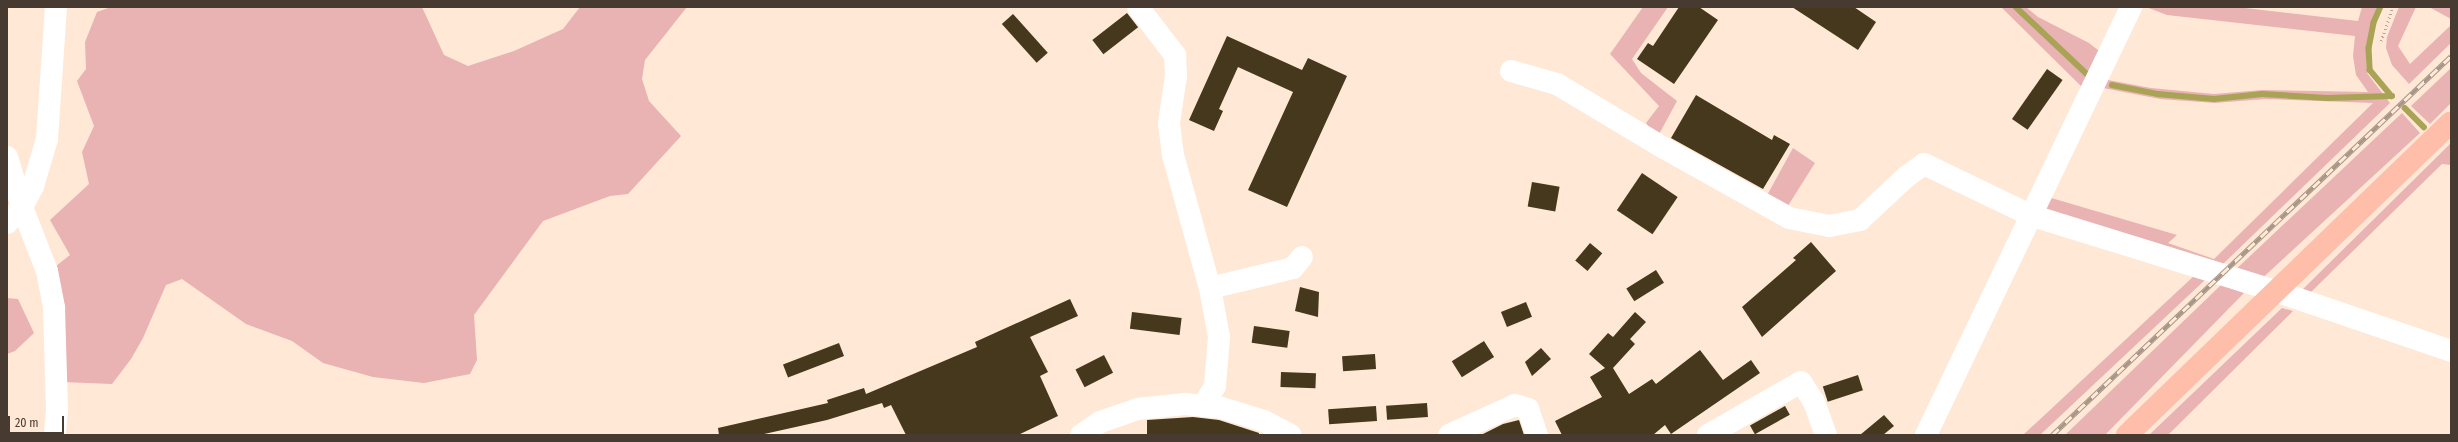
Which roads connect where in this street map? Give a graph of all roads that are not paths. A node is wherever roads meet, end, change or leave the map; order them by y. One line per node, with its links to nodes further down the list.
1 (56, 7): 7 (street)
2 (1138, 7): 11 (street)
3 (2131, 7): 8 (street)
4 (1511, 72): 8 (street)
5 (2451, 122): 12 (main road)
6 (7, 157): 7 (street)
7 (22, 207): 9 (street); 15 (street)
8 (2030, 215): 12 (street); 22 (street)
9 (7, 223)
10 (1302, 257): 11 (street)
11 (1210, 288): 14 (street)
12 (2275, 292): 13 (street); 23 (main road)
13 (2451, 351)
14 (1203, 406): 16 (street); 17 (street)
15 (55, 435)
16 (1081, 435)
17 (1290, 435)
18 (1449, 435): 19 (street)
19 (1537, 435)
20 (1708, 435): 21 (street)
21 (1826, 435)
22 (1926, 435)
23 (2127, 435)

